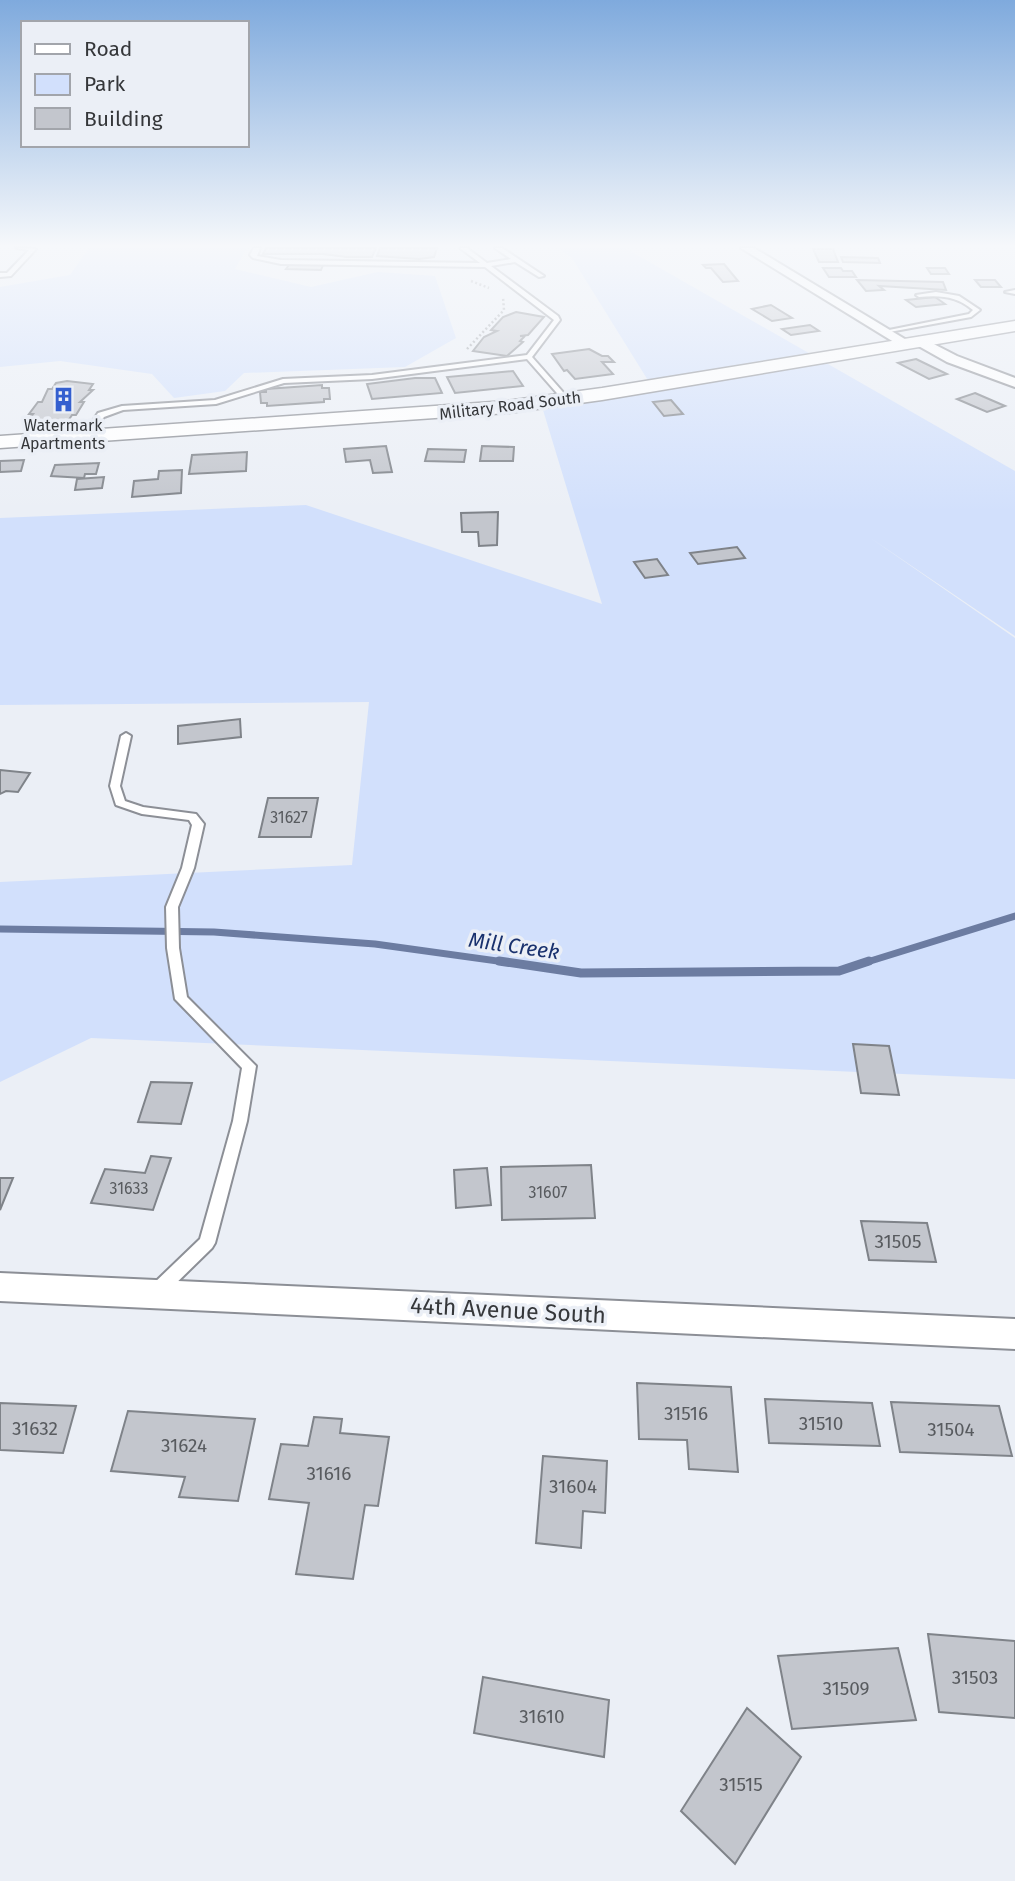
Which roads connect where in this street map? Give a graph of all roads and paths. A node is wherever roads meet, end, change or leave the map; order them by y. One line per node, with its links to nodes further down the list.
1 (481, 336): 7 (path)
2 (545, 336): 6 (lane)
3 (897, 336): 5 (street)
4 (953, 336): 5 (main road, Military Road South)
5 (914, 342): 8 (street); 9 (main road, Military Road South)
6 (529, 356): 7 (lane); 9 (lane)
7 (460, 365): 10 (lane)
8 (1015, 383)
9 (565, 399): 10 (main road, Military Road South)
10 (92, 436): 11 (main road, Military Road South)
11 (0, 442)
12 (127, 736): 14 (lane)
13 (0, 1287): 14 (street, 44th Avenue South)
14 (155, 1294): 15 (street, 44th Avenue South)
15 (1015, 1334)

